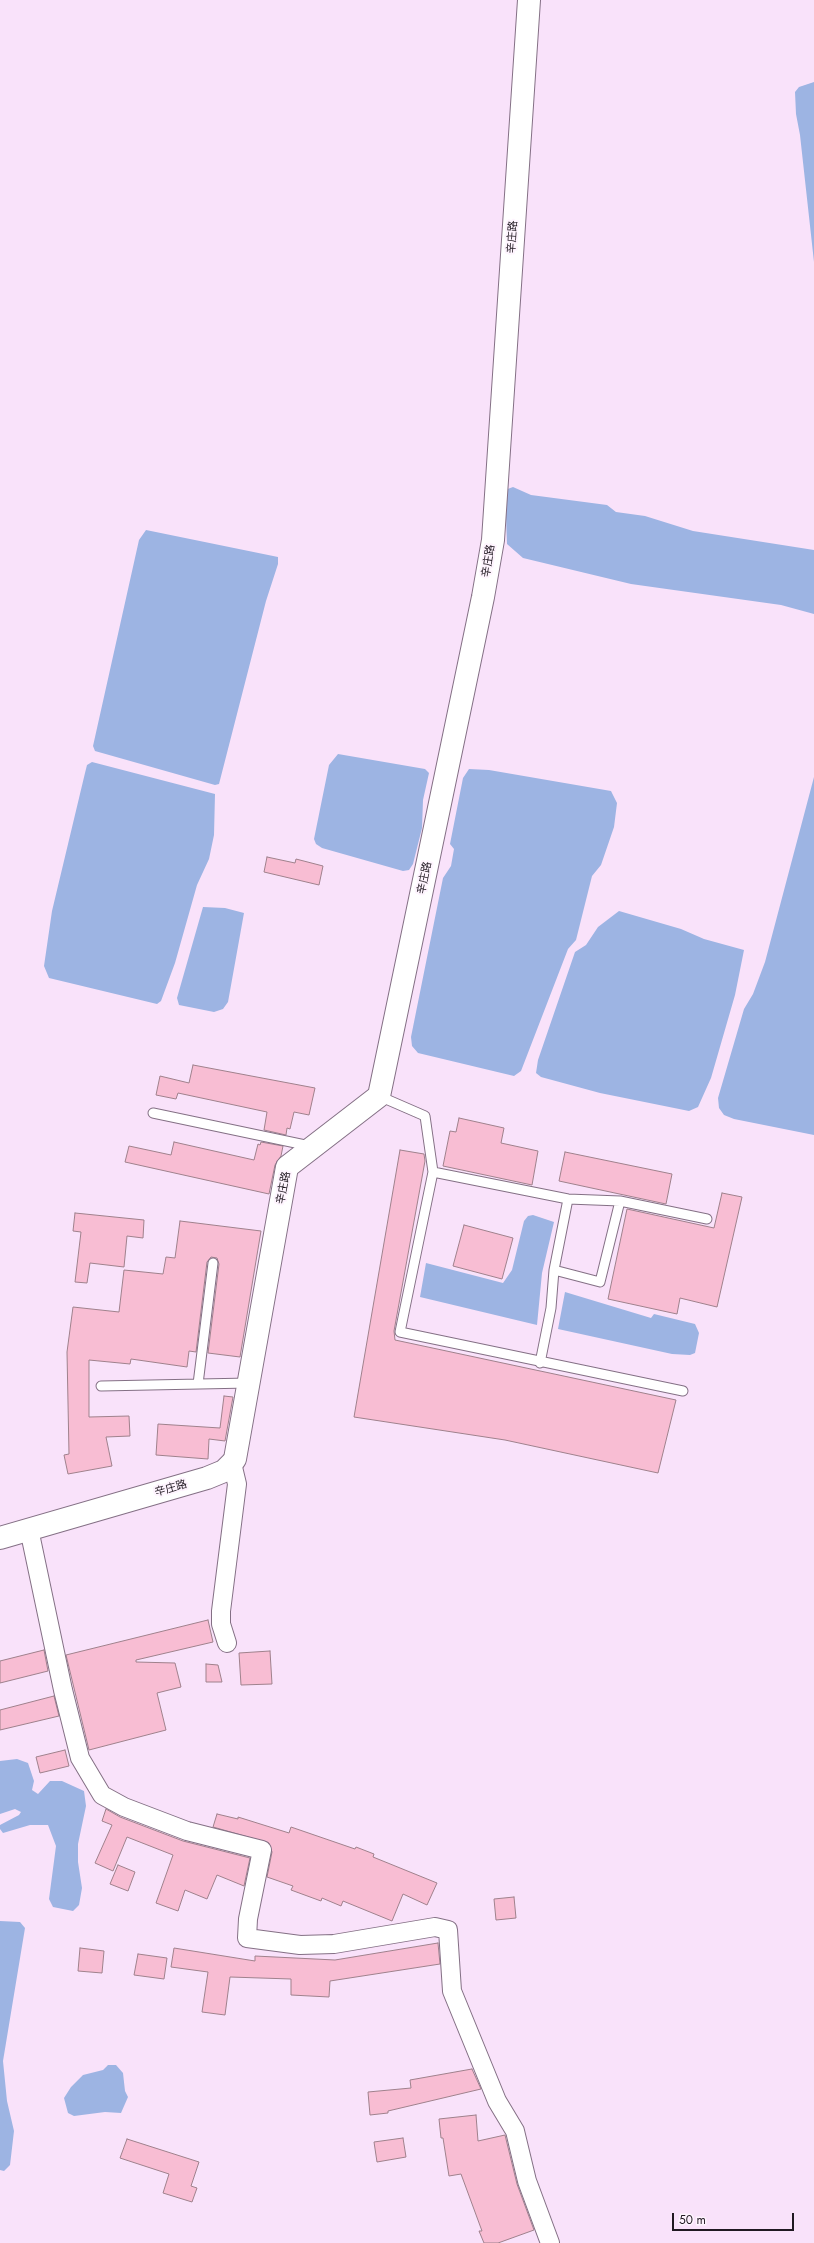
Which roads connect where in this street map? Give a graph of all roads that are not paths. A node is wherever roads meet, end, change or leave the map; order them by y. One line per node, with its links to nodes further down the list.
1 (529, 0): 2 (street, 辛庄路)
2 (379, 1096): 4 (street, 辛庄路); 5 (lane)
3 (153, 1113): 4 (lane)
4 (314, 1147): 12 (street, 辛庄路)
5 (433, 1172): 6 (lane); 11 (lane)
6 (568, 1200): 7 (lane); 10 (lane)
7 (620, 1202): 8 (lane); 10 (lane)
8 (707, 1219)
9 (213, 1263): 13 (lane)
10 (554, 1270): 11 (lane)
11 (540, 1363): 15 (lane)
12 (249, 1383): 13 (lane); 16 (street, 辛庄路)
13 (198, 1384): 14 (lane)
14 (101, 1386)
15 (683, 1391)
16 (232, 1463): 17 (street, 辛庄路); 19 (street)
17 (29, 1529): 18 (street, 辛庄路); 20 (street)
18 (0, 1538)
19 (227, 1643)
20 (550, 2243)

